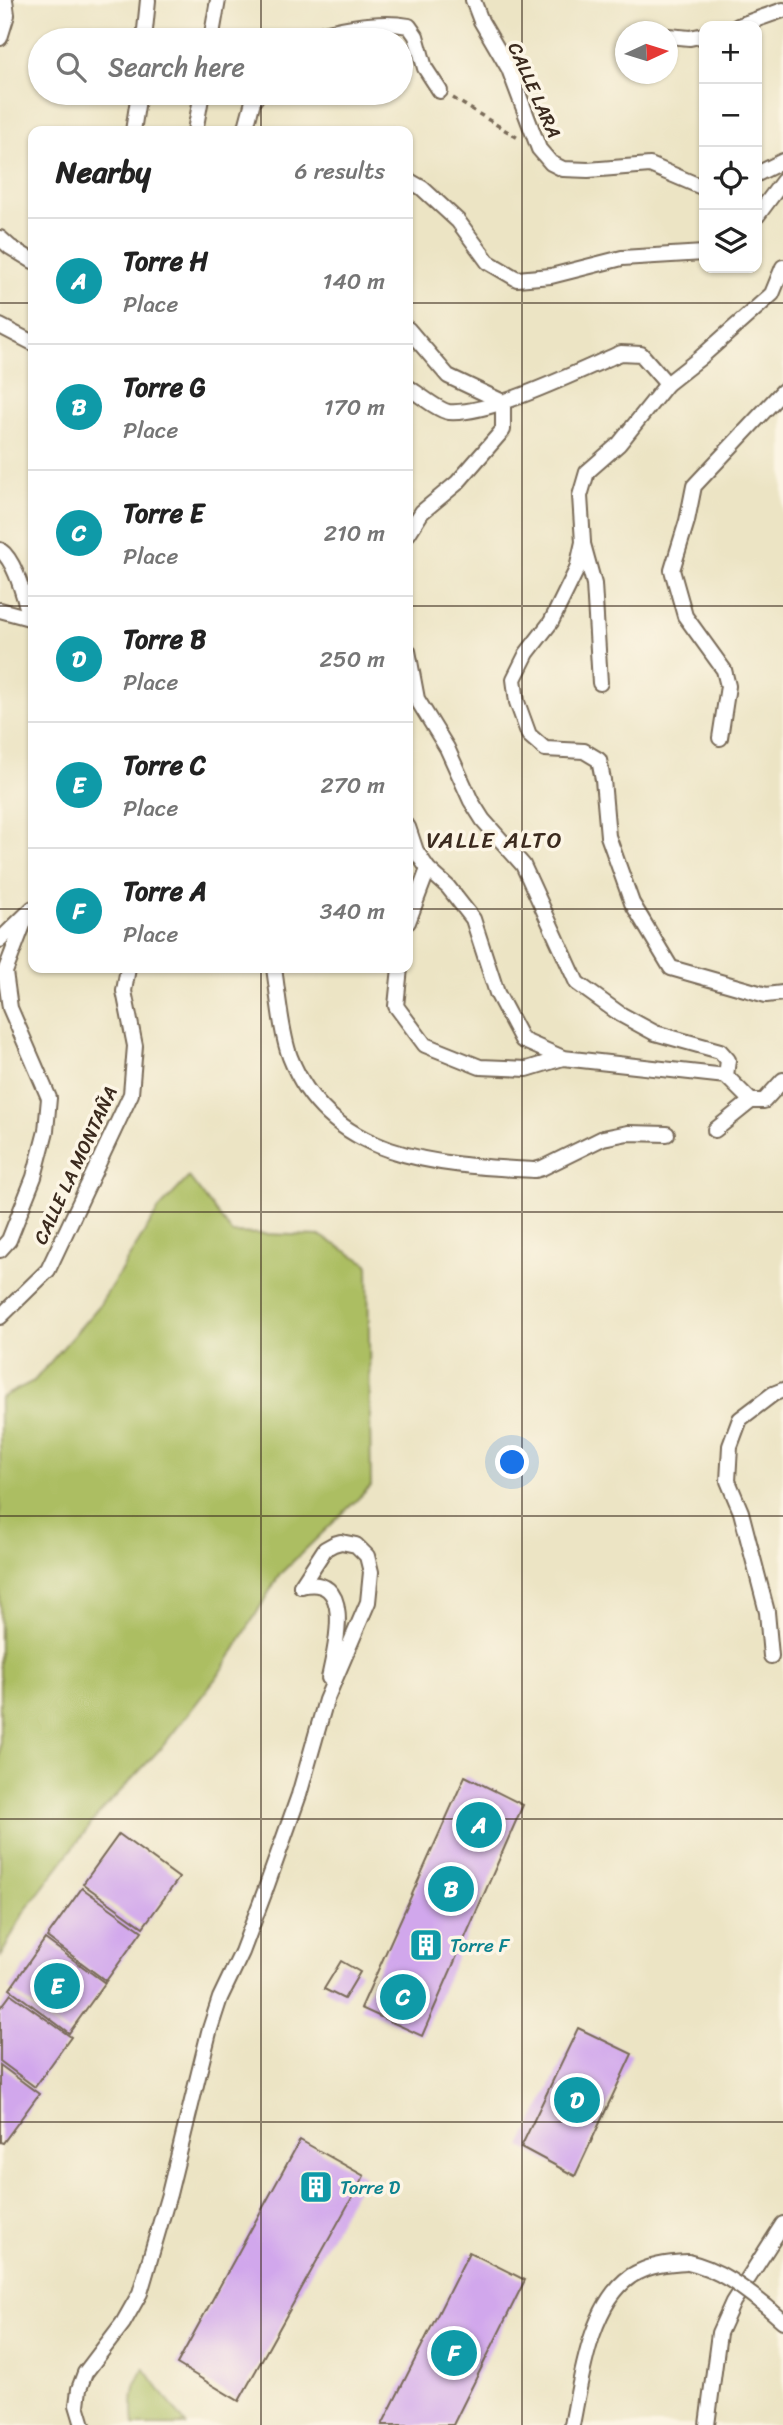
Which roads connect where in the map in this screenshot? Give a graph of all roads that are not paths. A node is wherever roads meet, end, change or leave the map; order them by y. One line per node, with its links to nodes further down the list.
1 (5, 0): 14 (street)
2 (148, 0): 7 (street)
3 (218, 0): 8 (street)
4 (473, 0): 26 (street, CALLE LARA)
5 (783, 10): 6 (street)
6 (752, 21)
7 (145, 28)
8 (213, 28)
9 (356, 28): 10 (street)
10 (410, 28)
11 (413, 32): 15 (street)
12 (699, 36): 13 (street)
13 (678, 37)
14 (0, 38)
15 (440, 91)
16 (137, 105): 19 (street)
17 (200, 105): 20 (street)
18 (252, 105): 21 (street)
19 (134, 126)
20 (196, 126)
21 (246, 126)
22 (783, 161): 23 (street)
23 (762, 172)
24 (783, 181): 27 (street)
25 (413, 183): 29 (street)
26 (699, 186)
27 (761, 210)
28 (0, 238): 30 (street)
29 (699, 253)
30 (28, 258)
31 (783, 267): 35 (street)
32 (0, 326): 34 (street)
33 (413, 335): 38 (street)
34 (28, 340)
35 (667, 384): 38 (street); 40 (street)
36 (413, 390): 38 (street)
37 (783, 391): 47 (street)
38 (503, 402): 39 (street)
39 (413, 526)
40 (583, 542): 46 (street); 57 (street)
41 (0, 550): 42 (street)
42 (28, 607)
43 (0, 610): 44 (street)
44 (28, 617)
45 (413, 678): 59 (street)
46 (600, 683)
47 (720, 738)
48 (413, 842): 49 (street)
49 (428, 869): 50 (street); 58 (street)
50 (413, 909)
51 (28, 915): 53 (street)
52 (28, 918): 64 (street, CALLE LA MONTAÑA)
53 (0, 940)
54 (127, 973): 65 (street, CALLE LA MONTAÑA)
55 (275, 973): 63 (street)
56 (399, 973): 58 (street)
57 (783, 993)
58 (563, 1058): 59 (street)
59 (726, 1076): 61 (street)
60 (783, 1080): 61 (street)
61 (751, 1101): 62 (street)
62 (715, 1130)
63 (667, 1133)
64 (0, 1250)
65 (0, 1317)
66 (783, 1390): 67 (street)
67 (771, 1656)
68 (326, 1700): 68 (street); 71 (street)
69 (783, 2224): 73 (street)
70 (783, 2321): 72 (street, bridge)
71 (83, 2425)
72 (572, 2425)
73 (707, 2425)

